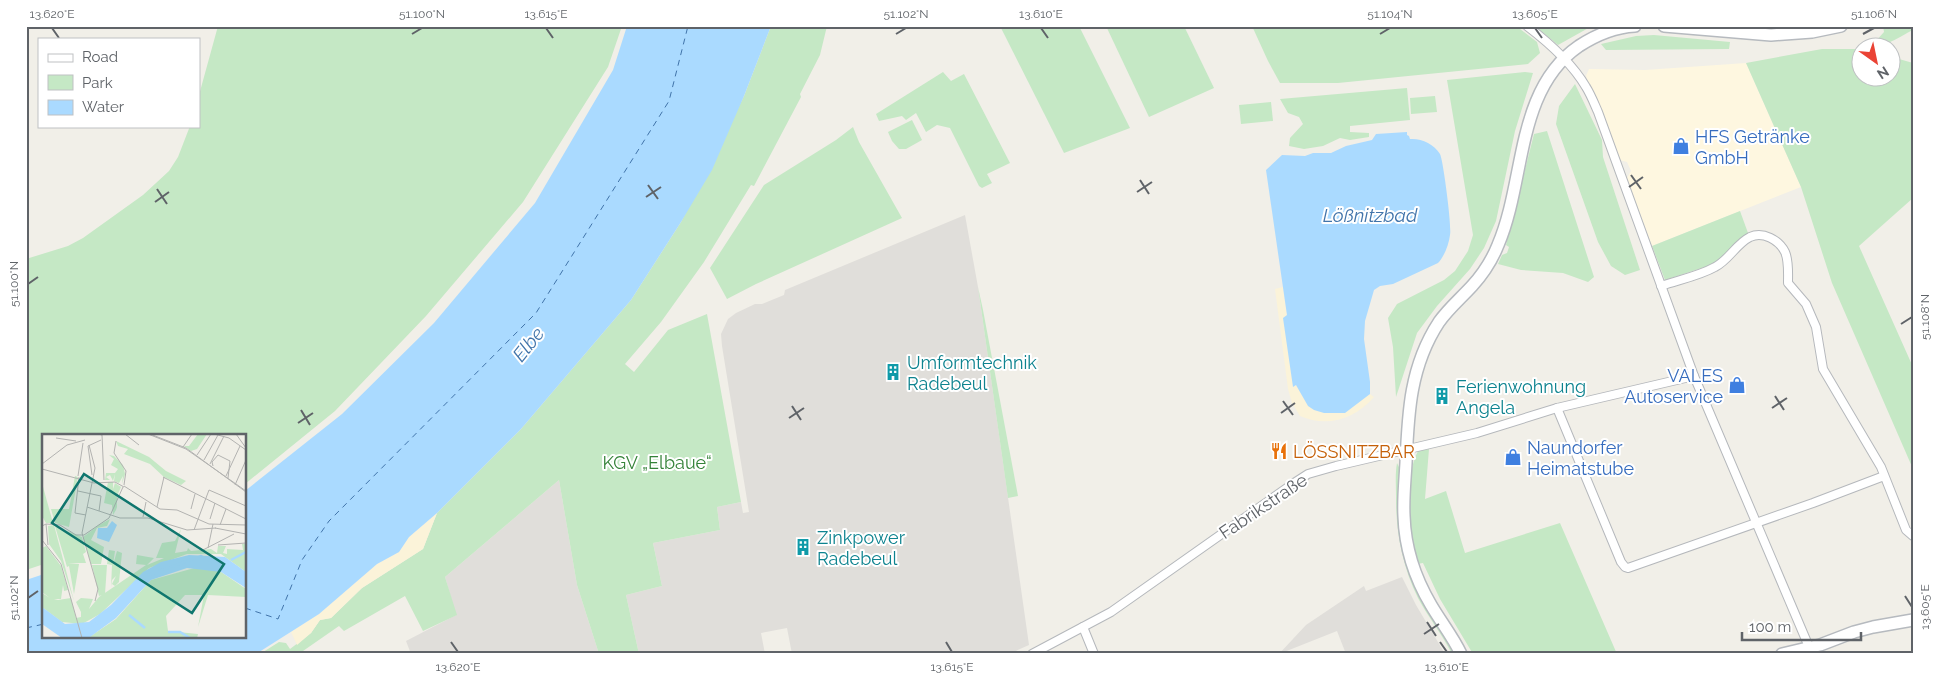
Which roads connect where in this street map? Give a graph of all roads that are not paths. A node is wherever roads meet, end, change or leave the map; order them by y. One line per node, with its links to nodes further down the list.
1 (1526, 26): 5 (street)
2 (1635, 26): 5 (street)
3 (1664, 26): 4 (street)
4 (1841, 26)
5 (1564, 59): 6 (street); 9 (street)
6 (1661, 286): 7 (street); 10 (street)
7 (1694, 376): 8 (street, Fabrikstraße); 11 (street)
8 (1557, 408): 9 (street, Fabrikstraße); 11 (street)
9 (1406, 448): 14 (street, Fabrikstraße); 18 (street)
10 (1884, 476): 11 (street); 12 (street)
11 (1755, 523): 15 (street)
12 (1913, 536)
13 (1913, 620): 15 (street)
14 (1083, 627): 16 (street, Fabrikstraße); 17 (street)
15 (1810, 651): 19 (street)
16 (1032, 654)
17 (1094, 654)
18 (1461, 654)
19 (1782, 654)

